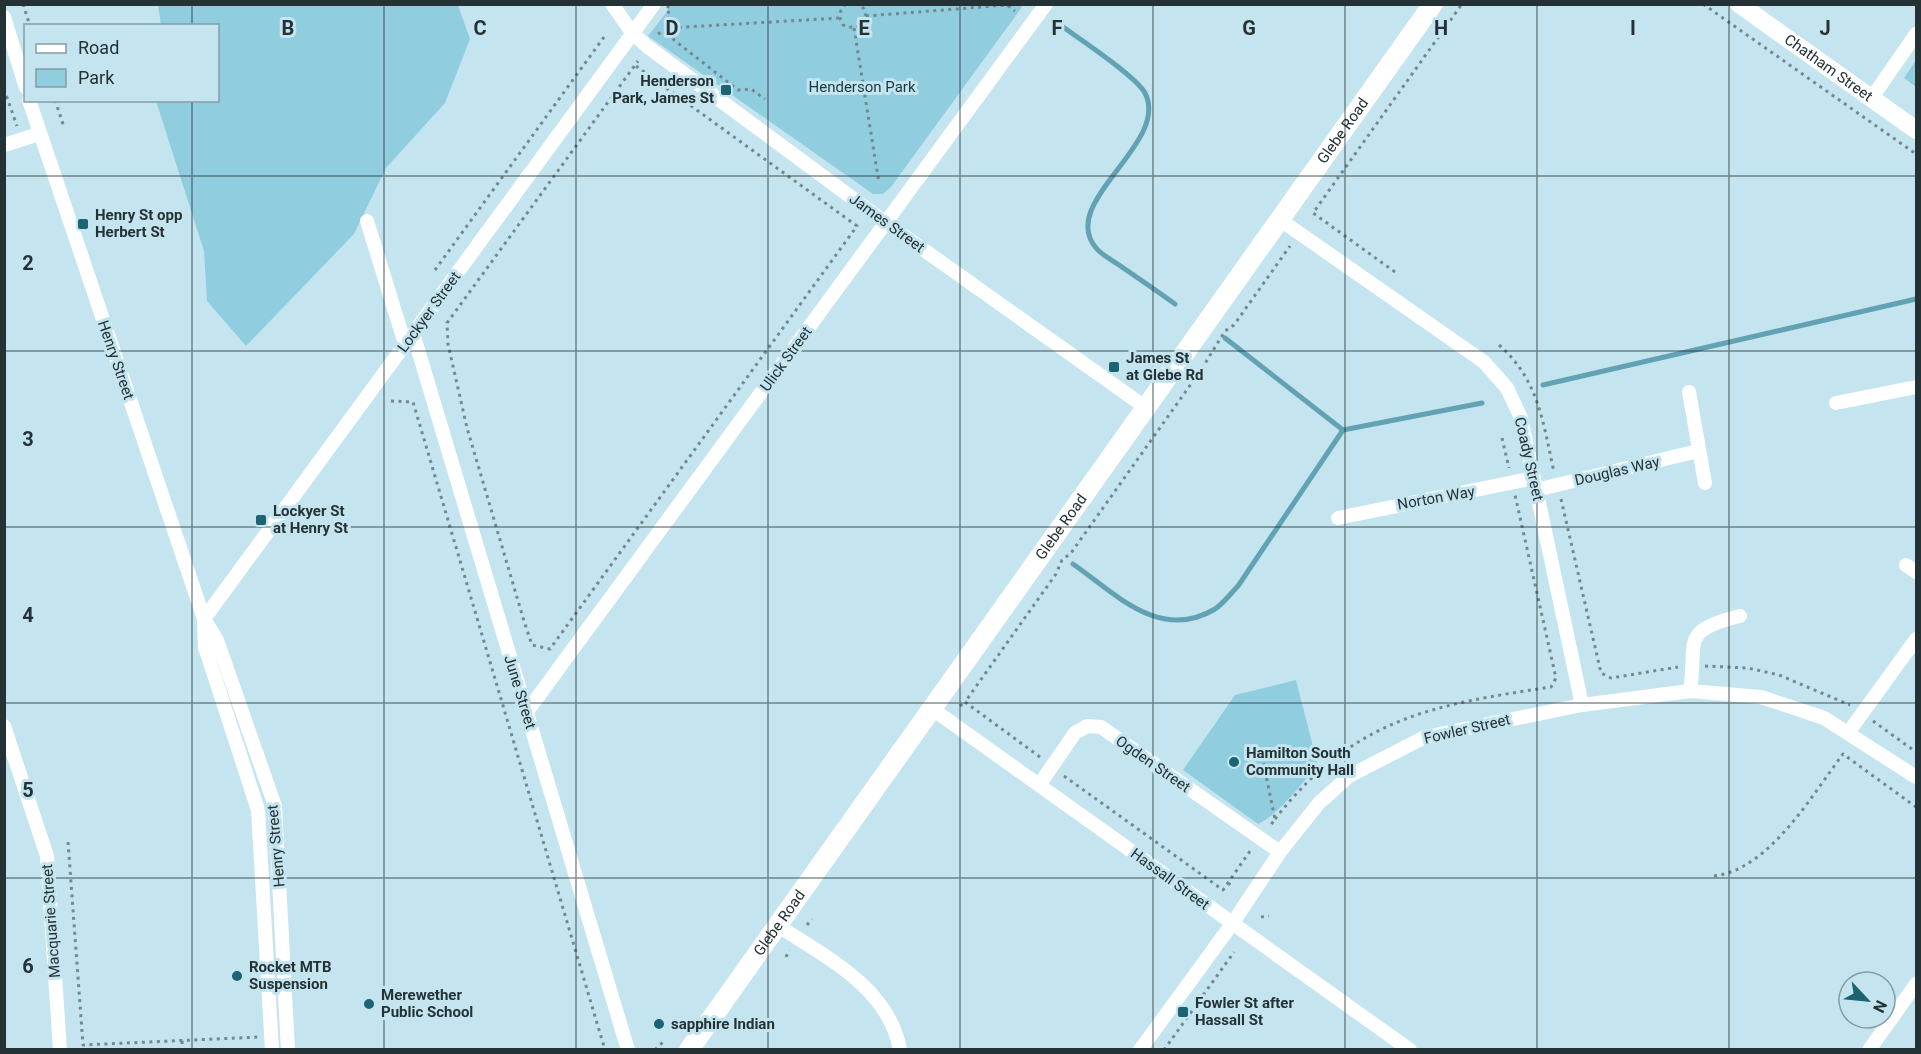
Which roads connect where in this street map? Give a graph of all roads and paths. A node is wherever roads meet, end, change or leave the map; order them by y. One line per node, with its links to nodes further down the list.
1 (23, 4): 15 (path)
2 (612, 4): 18 (street, James Street)
3 (846, 4): 14 (path)
4 (859, 4): 12 (path)
5 (1046, 4): 39 (street, Ulick Street)
6 (1433, 4): 37 (main road, Glebe Road)
7 (1462, 4): 42 (path)
8 (1704, 4): 35 (path)
9 (1739, 4): 27 (street, Chatham Street)
10 (660, 5): 16 (path); 18 (street, Lockyer Street)
11 (1015, 11): 12 (path)
12 (866, 16): 17 (path)
13 (4, 17): 24 (street)
14 (840, 18): 16 (path); 17 (path)
15 (29, 24)
16 (668, 28): 19 (path); 26 (path)
17 (854, 28): 36 (path)
18 (633, 34): 39 (street, James Street); 43 (street, Lockyer Street)
19 (658, 34)
20 (1917, 34): 27 (street)
21 (604, 37): 41 (path)
22 (638, 61): 23 (path)
23 (636, 66): 23 (path)
24 (24, 82)
25 (4, 89): 31 (path)
26 (765, 99)
27 (1871, 99): 32 (street, Chatham Street)
28 (30, 102): 33 (street, Henry Street)
29 (56, 102): 30 (path)
30 (64, 127)
31 (17, 128)
32 (1917, 130)
33 (39, 134): 34 (street); 60 (street, Henry Street)
34 (4, 145)
35 (1917, 154)
36 (879, 183)
37 (1279, 219): 51 (main road, Glebe Road); 56 (street, Coady Street)
38 (367, 221): 43 (street, June Street)
39 (886, 223): 51 (street, James Street); 68 (street, Ulick Street)
40 (1290, 246): 64 (path)
41 (435, 270)
42 (1395, 272)
43 (409, 339): 60 (street, Lockyer Street); 68 (street, June Street)
44 (1499, 345): 57 (path)
45 (1137, 374): 46 (path)
46 (1134, 378)
47 (1917, 387): 50 (street)
48 (1689, 392): 53 (street)
49 (390, 401): 103 (path)
50 (1836, 403)
51 (1145, 407): 67 (main road, Glebe Road)
52 (1502, 438): 54 (path)
53 (1698, 451): 55 (street); 57 (street, Douglas Way)
54 (1512, 483): 56 (street, Norton Way); 58 (street, Norton Way); 79 (path)
55 (1705, 483)
56 (1535, 484): 57 (street, Douglas Way); 65 (street, Coady Street)
57 (1557, 485): 62 (path)
58 (1338, 518)
59 (1740, 616): 62 (street)
60 (204, 619): 99 (street, Henry Street); 102 (street, Henry Street)
61 (1917, 639): 69 (street)
62 (1691, 666): 63 (street); 69 (path)
63 (1690, 691): 65 (street, Fowler Street); 71 (street, Fowler Street)
64 (965, 702): 66 (path); 74 (path)
65 (1582, 705): 83 (street, Fowler Street)
66 (960, 706)
67 (931, 708): 77 (street, Hassall Street); 91 (main road, Glebe Road)
68 (526, 713): 104 (street, June Street)
69 (1862, 713): 71 (street); 72 (path)
70 (4, 726): 100 (street, Macquarie Street)
71 (1848, 733): 76 (street, Fowler Street)
72 (1917, 752)
73 (1262, 756): 79 (path)
74 (1044, 759)
75 (1059, 772): 85 (path)
76 (1917, 777)
77 (1039, 784): 83 (street, Ogden Street); 90 (street, Hassall Street)
78 (1917, 807): 84 (path)
79 (1275, 819): 80 (path)
80 (1268, 827)
81 (68, 842): 98 (path)
82 (1250, 850): 85 (path)
83 (1280, 852): 90 (street, Fowler Street)
84 (1714, 876)
85 (1228, 883): 86 (path)
86 (1233, 887)
87 (1261, 916): 88 (path)
88 (1269, 916)
89 (812, 919): 92 (path)
90 (1232, 924): 108 (street, Fowler Street); 110 (street, Hassall Street)
91 (777, 925): 106 (main road, Glebe Road); 107 (street)
92 (807, 925)
93 (790, 948): 95 (path)
94 (1234, 952): 109 (path)
95 (786, 957)
96 (1917, 984): 111 (street)
97 (665, 1040): 105 (path)
98 (182, 1041): 99 (path); 101 (path)
99 (271, 1043)
100 (60, 1050)
101 (183, 1050)
102 (288, 1050)
103 (604, 1050)
104 (628, 1050)
105 (655, 1050)
106 (689, 1050)
107 (900, 1050)
108 (1140, 1050)
109 (1164, 1050)
110 (1410, 1050)
111 (1869, 1050)

